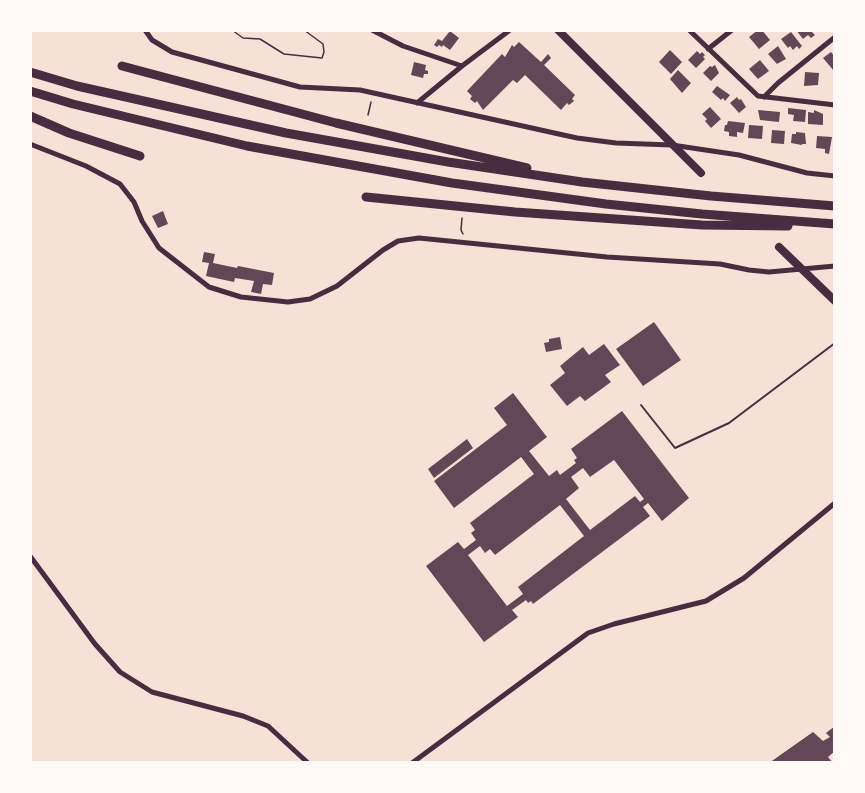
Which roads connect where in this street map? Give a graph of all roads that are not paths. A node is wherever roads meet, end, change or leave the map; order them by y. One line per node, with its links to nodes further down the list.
1 (145, 30): 14 (street)
2 (372, 30): 10 (street)
3 (510, 30): 10 (street)
4 (558, 30): 18 (main road)
5 (689, 30): 8 (street)
6 (732, 30): 8 (street)
7 (835, 37): 13 (street)
8 (708, 49): 13 (street)
9 (122, 66): 22 (highway)
10 (462, 66): 14 (street)
11 (30, 72): 22 (highway)
12 (30, 91): 25 (highway)
13 (764, 97): 15 (street)
14 (417, 103): 18 (street)
15 (835, 105)
16 (30, 116): 19 (highway)
17 (30, 144): 28 (street)
18 (672, 146): 20 (main road); 21 (street)
19 (140, 156)
20 (701, 173)
21 (835, 176)
22 (582, 182): 24 (highway)
23 (366, 197): 25 (highway)
24 (835, 206)
25 (835, 225)
26 (778, 247): 28 (main road)
27 (835, 266): 28 (street)
28 (800, 268): 29 (main road)
29 (835, 301)
30 (835, 343): 31 (lane)
31 (641, 405)
32 (835, 503): 35 (street)
33 (30, 556): 34 (street)
34 (308, 763)
35 (412, 763)

